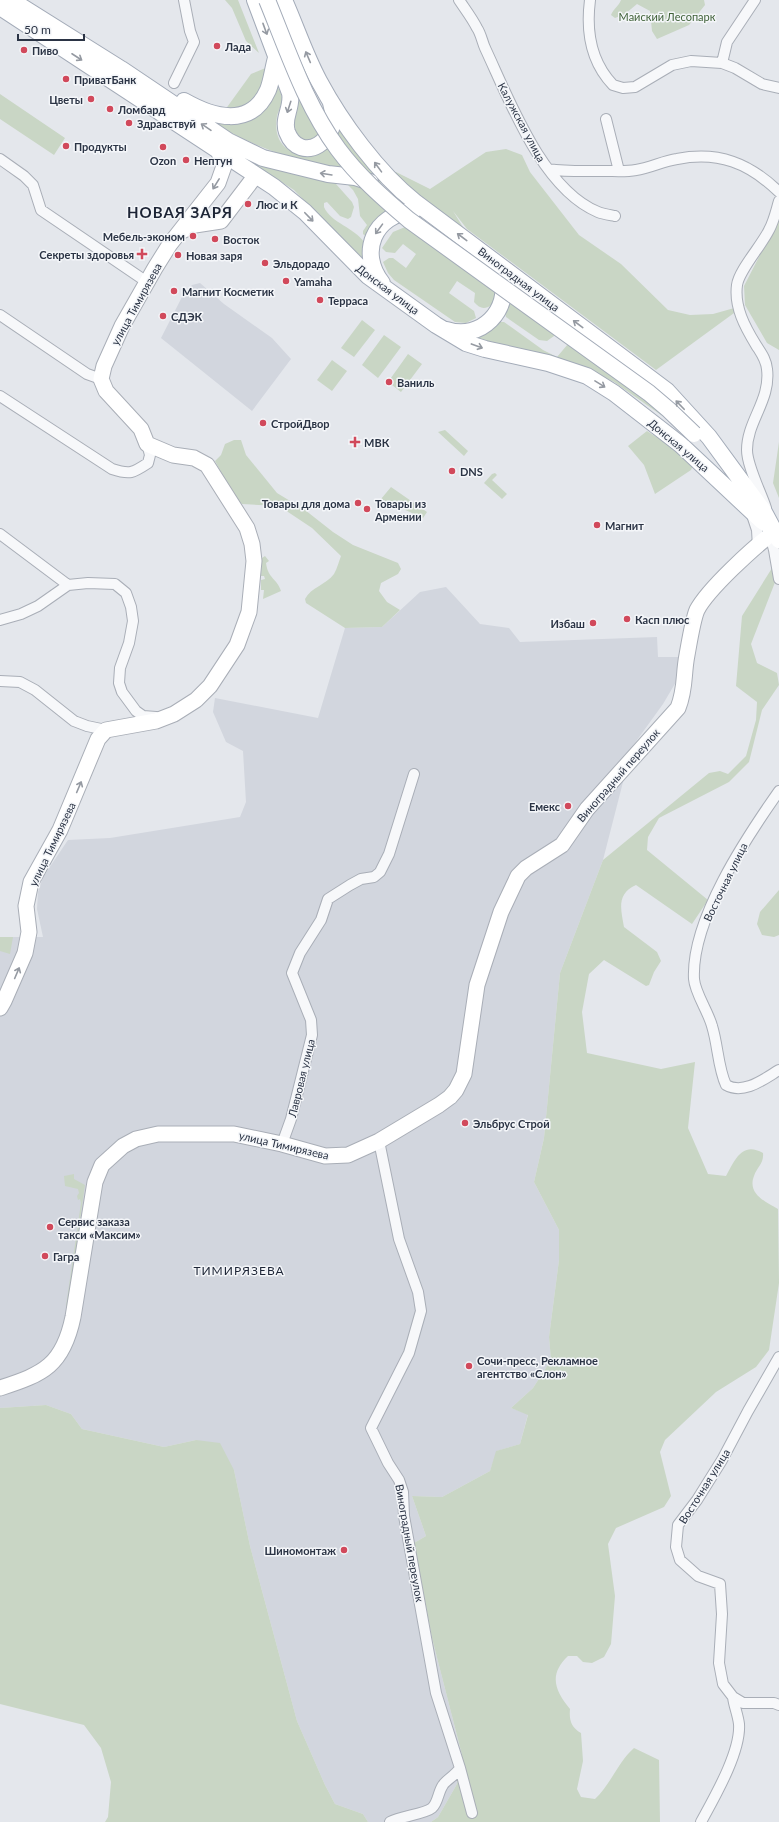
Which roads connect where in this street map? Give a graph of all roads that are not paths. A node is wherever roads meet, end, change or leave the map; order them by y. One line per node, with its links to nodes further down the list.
1 (12, 0): 12 (main road)
2 (184, 0): 13 (street)
3 (255, 0): 10 (main road, one-way to 10)
4 (267, 0): 38 (main road, bridge)
5 (284, 0): 15 (main road, Виноградная улица, one-way to 5)
6 (459, 0): 19 (street, Калужская улица)
7 (590, 0): 11 (street)
8 (754, 0): 11 (street)
9 (0, 7): 17 (main road, Донская улица, one-way to 17)
10 (276, 58): 12 (main road); 15 (main road, one-way to 15)
11 (722, 63): 14 (street)
12 (121, 69): 26 (main road, one-way to 12)
13 (174, 83)
14 (779, 88)
15 (330, 98): 26 (main road, Виноградная улица, one-way to 15)
16 (606, 119): 20 (street)
17 (217, 149): 21 (main road, Донская улица); 24 (street, улица Тимирязева, one-way to 24)
18 (0, 159): 30 (street)
19 (548, 170): 20 (street); 25 (street, Калужская улица)
20 (619, 171): 22 (street)
21 (256, 175): 27 (street); 31 (main road, Донская улица, one-way to 31)
22 (779, 192)
23 (779, 202): 38 (street)
24 (200, 207): 27 (street); 28 (street, улица Тимирязева)
25 (615, 216)
26 (438, 219): 29 (main road, Виноградная улица, one-way to 26); 31 (main road, one-way to 31)
27 (207, 222): 28 (street)
28 (180, 232): 30 (street, улица Тимирязева)
29 (486, 254): 33 (main road); 38 (main road, Виноградная улица, one-way to 29)
30 (147, 282): 34 (street, улица Тимирязева)
31 (388, 289): 33 (main road, Донская улица)
32 (0, 315): 34 (street)
33 (436, 325): 37 (main road, Донская улица, one-way to 37)
34 (101, 379): 36 (street)
35 (0, 396): 36 (street)
36 (147, 444): 45 (street)
37 (747, 506): 38 (main road, Донская улица); 40 (street)
38 (773, 533): 40 (street, Виноградный переулок); 41 (street)
39 (0, 534): 42 (street)
40 (758, 547): 51 (street, Виноградный переулок)
41 (779, 579)
42 (68, 586): 43 (street); 45 (street)
43 (0, 620)
44 (0, 681): 46 (street)
45 (174, 714): 46 (street)
46 (106, 730): 49 (street, улица Тимирязева, one-way to 46)
47 (414, 774): 52 (street, Лавровая улица)
48 (779, 791): 50 (street, Восточная улица)
49 (0, 1008)
50 (779, 1070)
51 (378, 1141): 52 (street, улица Тимирязева); 57 (street, Виноградный переулок)
52 (282, 1144): 54 (street, улица Тимирязева)
53 (779, 1357): 55 (street, Восточная улица)
54 (0, 1388)
55 (733, 1696): 56 (street); 60 (street, Восточная улица)
56 (779, 1704)
57 (460, 1768): 58 (street, Виноградный переулок); 59 (street)
58 (472, 1813)
59 (390, 1822)
60 (701, 1822)

